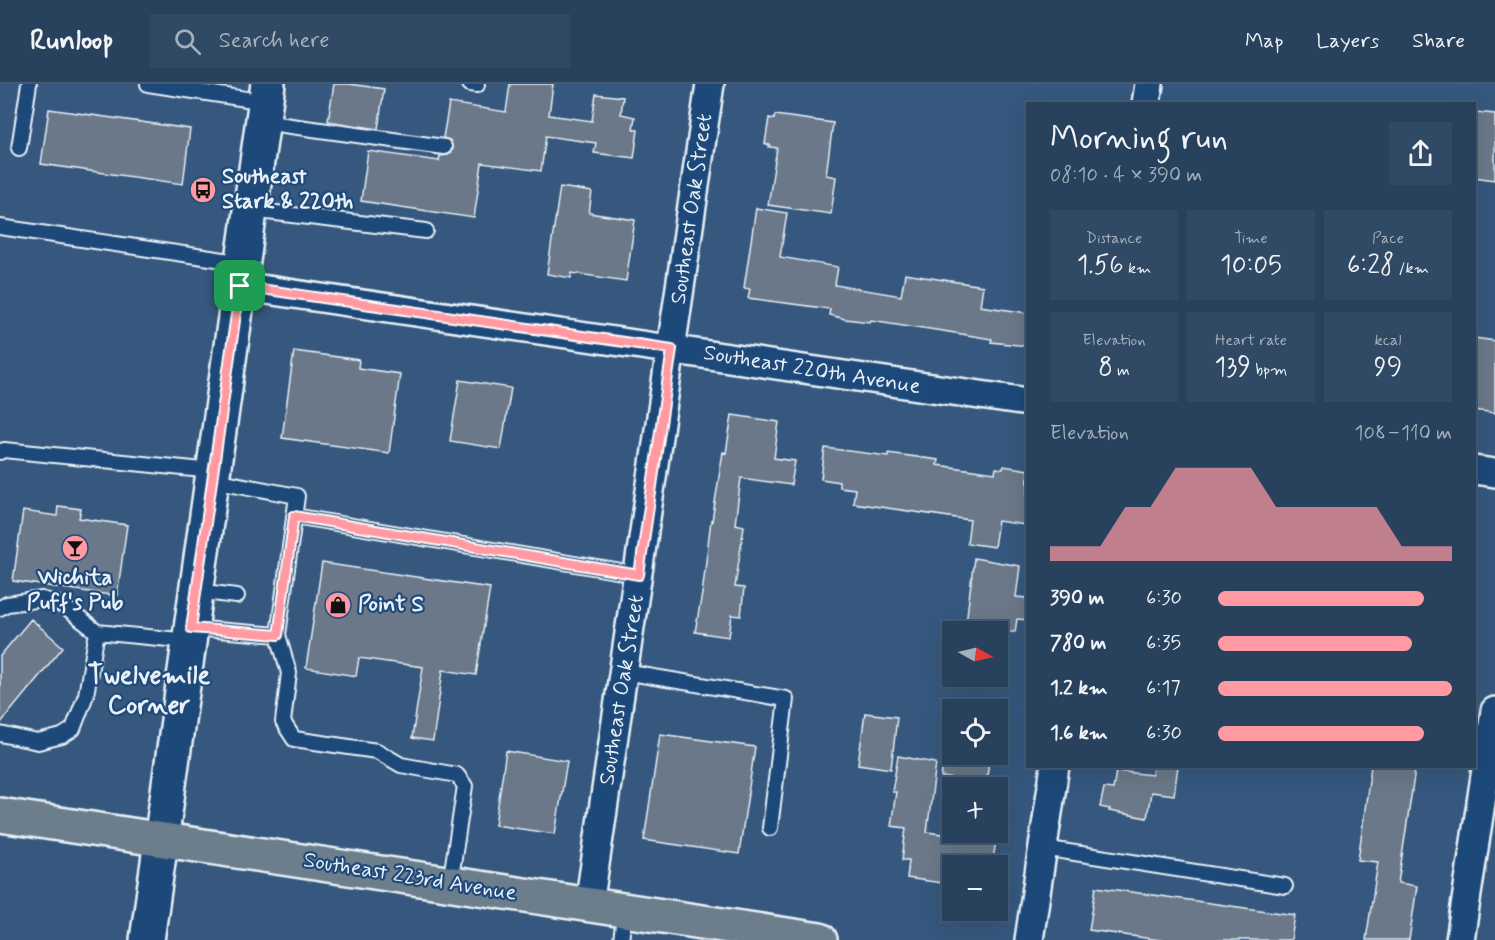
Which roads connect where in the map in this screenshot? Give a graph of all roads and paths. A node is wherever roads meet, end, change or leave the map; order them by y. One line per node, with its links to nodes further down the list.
1 (29, 84): 8 (lane)
2 (148, 84): 6 (lane)
3 (710, 84): 13 (street, Southeast Oak Street)
4 (1149, 84): 5 (street)
5 (1146, 102)
6 (265, 103): 7 (lane); 9 (main road)
7 (444, 147)
8 (19, 148)
9 (251, 210): 11 (lane); 12 (main road)
10 (0, 227): 12 (lane)
11 (426, 231)
12 (242, 274): 13 (street, Southeast 220th Avenue); 18 (main road)
13 (672, 349): 14 (street, Southeast 220th Avenue); 20 (street, Southeast Oak Street)
14 (1026, 402)
15 (0, 452): 18 (lane)
16 (1476, 470): 17 (street)
17 (1495, 473)
18 (213, 475): 19 (lane); 21 (main road)
19 (294, 516): 20 (lane); 26 (lane)
20 (639, 575): 27 (street, Southeast Oak Street)
21 (196, 591): 22 (lane); 25 (main road)
22 (237, 596)
23 (0, 608): 24 (lane)
24 (97, 632): 25 (lane); 29 (lane)
25 (190, 635): 26 (lane); 33 (main road)
26 (278, 635): 35 (lane)
27 (624, 672): 32 (lane); 37 (street, Southeast Oak Street)
28 (1495, 711): 42 (street)
29 (0, 734)
30 (1055, 768): 34 (street)
31 (0, 815): 33 (main road, Southeast 223rd Avenue)
32 (770, 828)
33 (161, 839): 35 (main road, Southeast 223rd Avenue); 39 (main road)
34 (1043, 848): 36 (lane); 41 (street)
35 (450, 884): 37 (main road, Southeast 223rd Avenue)
36 (1285, 886)
37 (589, 905): 38 (main road, Southeast 223rd Avenue)
38 (623, 925): 40 (main road, Southeast 223rd Avenue)
39 (147, 940)
40 (820, 940)
41 (1029, 940)
42 (1460, 940)

